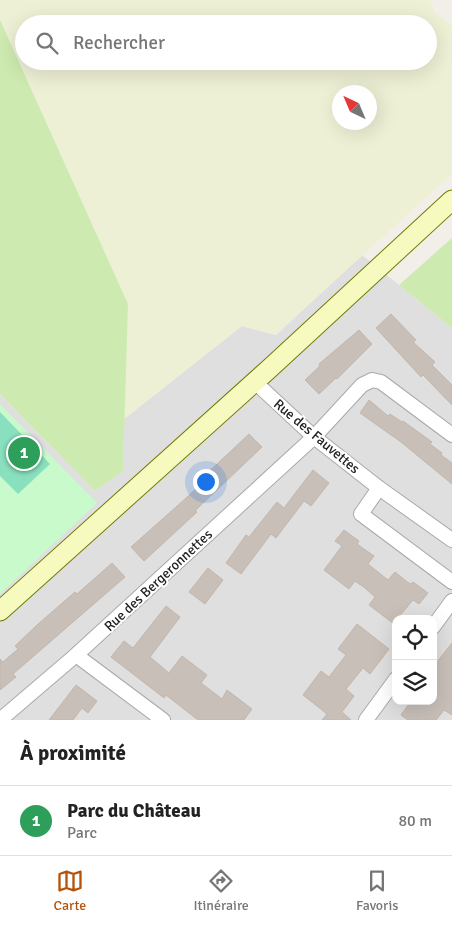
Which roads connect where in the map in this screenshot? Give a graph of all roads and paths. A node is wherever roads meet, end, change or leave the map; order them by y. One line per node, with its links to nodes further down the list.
1 (452, 200): 2 (street)
2 (255, 382): 4 (street, Rue des Fauvettes); 9 (street)
3 (452, 436): 4 (street, Rue des Bergeronnettes)
4 (314, 437): 5 (street, Rue des Fauvettes); 11 (street, Rue des Bergeronnettes)
5 (380, 488): 6 (street, Rue des Fauvettes); 7 (street)
6 (452, 540)
7 (452, 582)
8 (452, 601): 10 (street)
9 (0, 611)
10 (437, 622)
11 (76, 655): 13 (street, Rue des Bergeronnettes); 14 (street)
12 (392, 684): 15 (street)
13 (0, 720)
14 (162, 720)
15 (366, 720)

